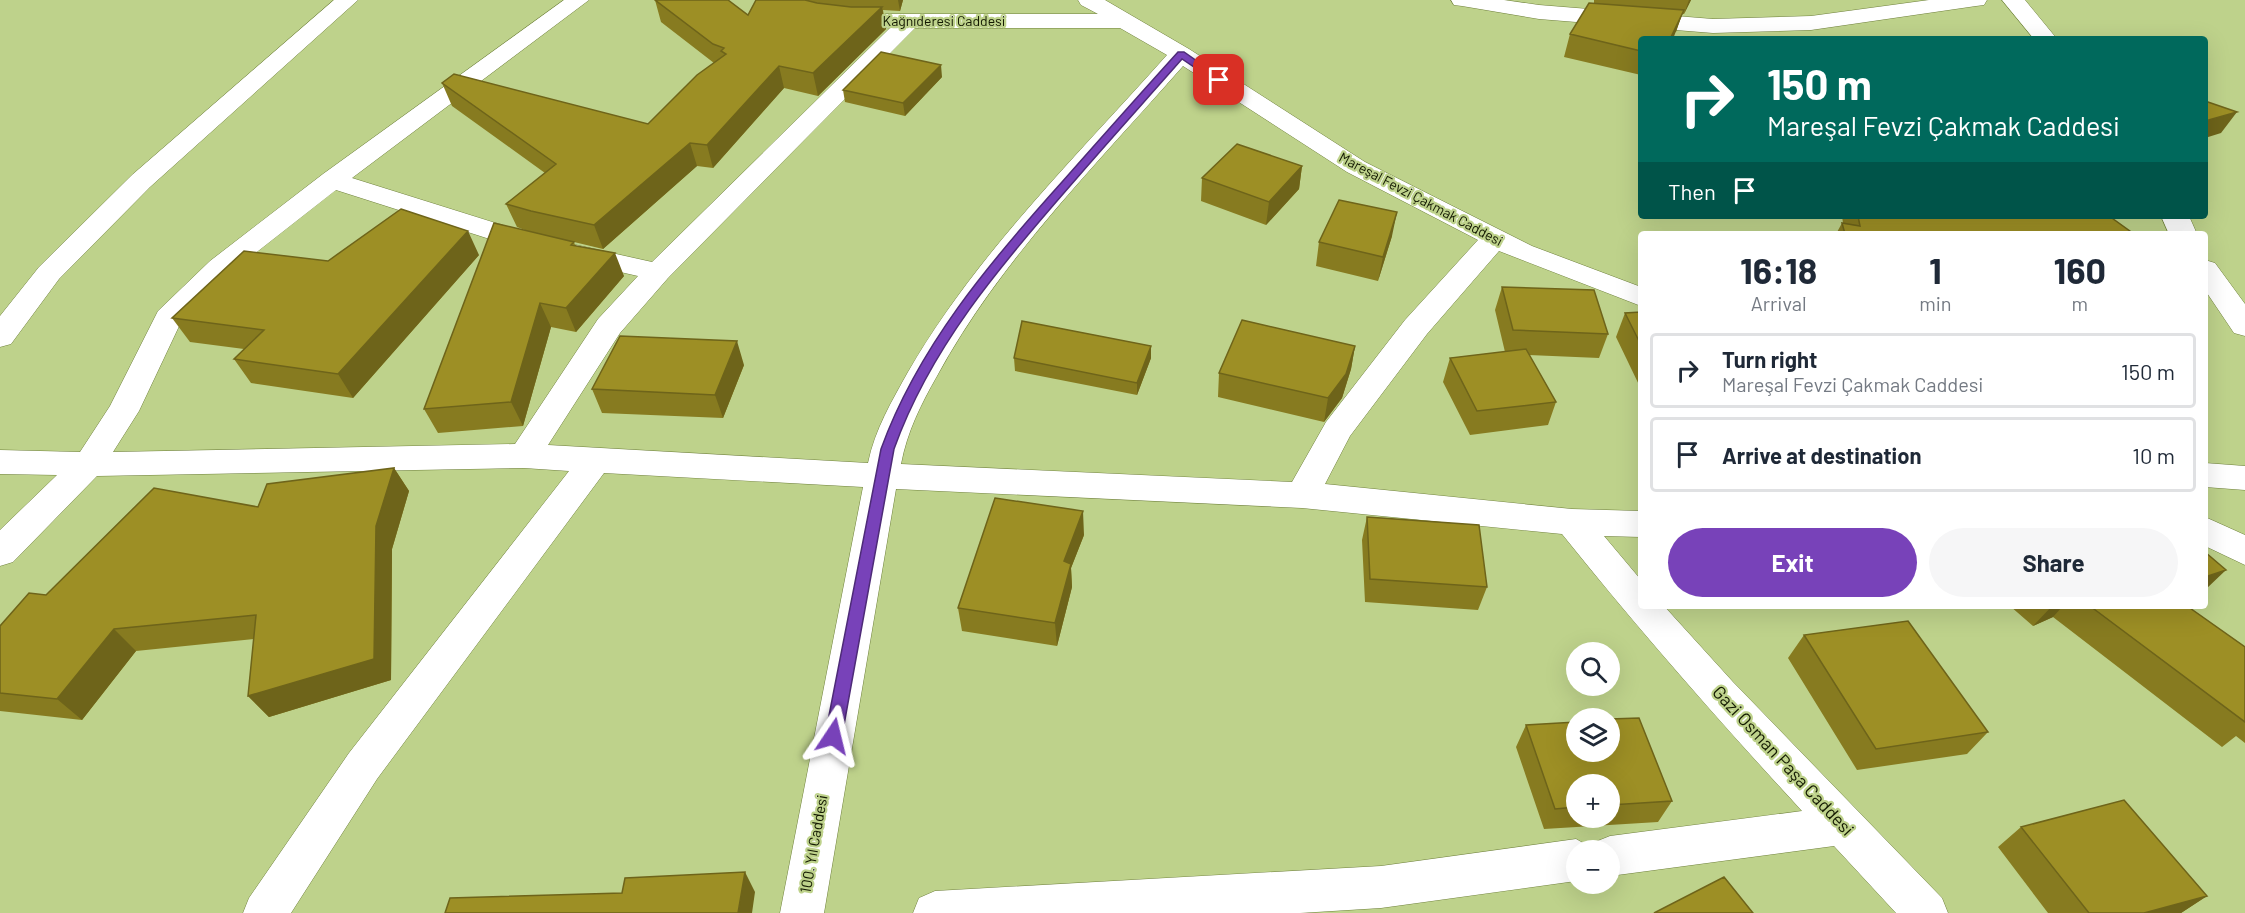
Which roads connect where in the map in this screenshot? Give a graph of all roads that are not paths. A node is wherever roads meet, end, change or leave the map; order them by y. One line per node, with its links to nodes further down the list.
1 (347, 0): 20 (street)
2 (578, 0): 14 (street)
3 (1089, 0): 9 (street, Mareşal Fevzi Çakmak Caddesi)
4 (1462, 0): 11 (street)
5 (1666, 0): 11 (street)
6 (1976, 0): 11 (street)
7 (2013, 0): 12 (street)
8 (866, 20): 10 (street, Kağnıderesi Caddesi)
9 (1122, 21): 10 (street, Kağnıderesi Caddesi); 13 (street, Mareşal Fevzi Çakmak Caddesi)
10 (908, 22): 16 (street)
11 (1669, 23)
12 (2043, 36)
13 (1181, 54): 15 (street, Mareşal Fevzi Çakmak Caddesi); 25 (street, 100. Yıl Caddesi)
14 (332, 180): 16 (street); 24 (street)
15 (1495, 238): 18 (street, Mareşal Fevzi Çakmak Caddesi); 28 (street)
16 (658, 272): 21 (street)
17 (2208, 273): 19 (street)
18 (1638, 296)
19 (2245, 326)
20 (0, 337)
21 (524, 456): 22 (street); 24 (street)
22 (596, 460): 25 (street); 39 (street)
23 (0, 462): 24 (street)
24 (89, 464): 33 (street)
25 (883, 475): 28 (street); 40 (street, 100. Yıl Caddesi)
26 (2208, 475): 27 (street)
27 (2245, 478)
28 (1302, 495): 29 (street)
29 (1572, 522): 30 (street); 34 (street, Gazi Osman Paşa Caddesi)
30 (1638, 524)
31 (2208, 532): 32 (street)
32 (2245, 551)
33 (0, 552)
34 (1638, 602)
35 (1644, 609): 36 (street, Gazi Osman Paşa Caddesi)
36 (1842, 825): 37 (street); 42 (street, Gazi Osman Paşa Caddesi)
37 (1620, 855)
38 (1566, 861): 41 (street)
39 (265, 913)
40 (801, 913)
41 (935, 913)
42 (1926, 913)

